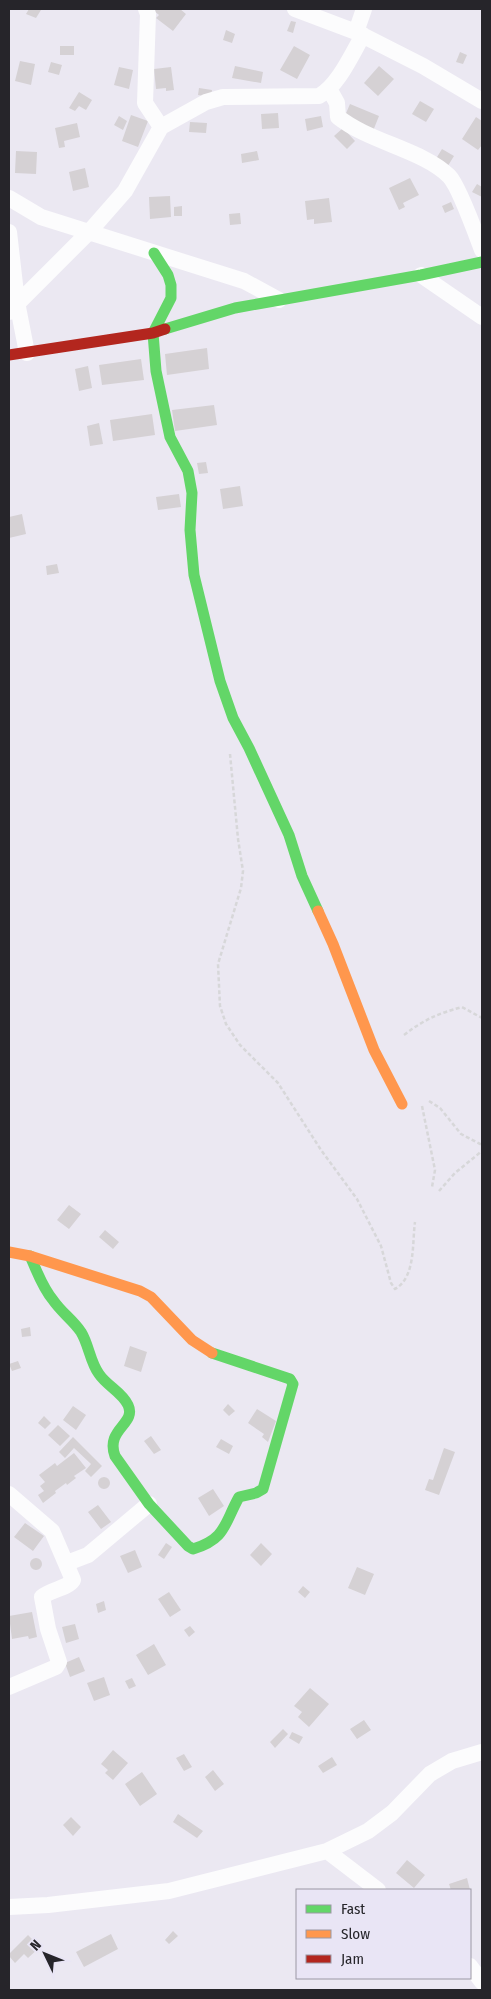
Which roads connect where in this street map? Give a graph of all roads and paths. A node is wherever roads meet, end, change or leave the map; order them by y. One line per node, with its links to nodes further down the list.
1 (146, 9): 7 (street)
2 (295, 9): 4 (street)
3 (364, 9): 4 (street)
4 (359, 33): 5 (street); 6 (street)
5 (327, 92): 7 (street); 11 (street)
6 (482, 101)
7 (161, 127): 10 (street)
8 (9, 198): 10 (street)
9 (9, 232): 16 (street)
10 (89, 232): 12 (street); 16 (street)
11 (482, 250)
12 (154, 253): 15 (street); 18 (street)
13 (482, 262): 14 (street)
14 (421, 275): 15 (street); 17 (street)
15 (279, 300): 18 (street)
16 (13, 307): 19 (street)
17 (482, 316)
18 (153, 332): 19 (street); 25 (street)
19 (27, 353): 20 (street)
20 (9, 355)
21 (230, 748): 31 (path)
22 (482, 1018): 23 (path)
23 (404, 1035)
24 (430, 1101): 27 (path)
25 (402, 1104)
26 (422, 1106): 29 (path)
27 (482, 1145)
28 (482, 1151): 30 (path)
29 (432, 1187)
30 (439, 1191)
31 (415, 1222)
32 (9, 1252): 33 (street)
33 (30, 1256): 35 (street); 35 (street)
34 (9, 1494): 36 (street)
35 (149, 1504): 36 (street)
36 (67, 1563): 37 (street)
37 (9, 1687)
38 (482, 1752): 39 (street)
39 (327, 1851): 40 (street); 41 (street)
40 (377, 1889)
41 (9, 1906)
42 (471, 1967): 43 (street)
43 (482, 1982)

